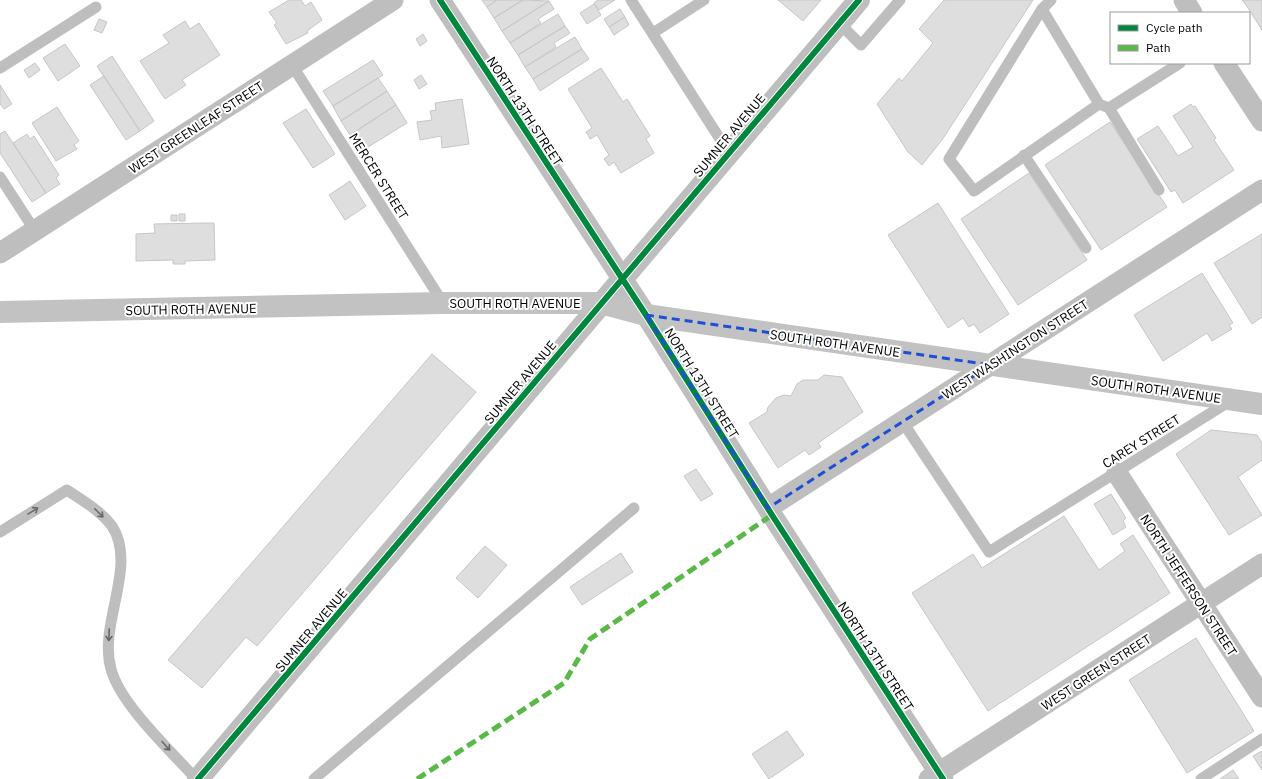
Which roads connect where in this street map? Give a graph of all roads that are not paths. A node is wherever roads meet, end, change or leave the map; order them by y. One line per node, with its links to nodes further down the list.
1 (393, 0): 16 (street, WEST GREENLEAF STREET)
2 (440, 0): 28 (street, NORTH 13TH STREET)
3 (631, 0): 13 (lane)
4 (704, 0): 13 (lane)
5 (859, 0): 12 (street, SUMNER AVENUE)
6 (900, 0): 12 (lane)
7 (1051, 0): 10 (lane)
8 (1184, 0): 11 (street)
9 (96, 6): 17 (lane)
10 (1042, 8): 18 (lane); 21 (lane)
11 (1191, 12)
12 (839, 23): 20 (street, SUMNER AVENUE)
13 (653, 33): 20 (lane)
14 (1178, 64): 18 (lane)
15 (1225, 64): 19 (street)
16 (292, 65): 25 (street, WEST GREENLEAF STREET); 29 (lane, MERCER STREET)
17 (0, 68)
18 (1104, 106): 21 (lane); 23 (lane)
19 (1262, 121)
20 (729, 153): 28 (street, SUMNER AVENUE)
21 (1024, 155): 26 (lane)
22 (0, 177): 25 (lane)
23 (1159, 190)
24 (1262, 190): 33 (street, WEST WASHINGTON STREET)
25 (35, 231): 27 (street, WEST GREENLEAF STREET)
26 (1086, 248)
27 (0, 253)
28 (621, 279): 30 (street, SUMNER AVENUE); 32 (street, NORTH 13TH STREET)
29 (443, 303): 30 (main road, SOUTH ROTH AVENUE); 31 (main road, SOUTH ROTH AVENUE)
30 (601, 303): 32 (main road, SOUTH ROTH AVENUE); 46 (street, SUMNER AVENUE)
31 (0, 312)
32 (646, 314): 33 (main road, SOUTH ROTH AVENUE); 39 (street, NORTH 13TH STREET)
33 (991, 365): 34 (main road, SOUTH ROTH AVENUE); 36 (street, WEST WASHINGTON STREET)
34 (1232, 400): 35 (main road, SOUTH ROTH AVENUE); 37 (lane, CAREY STREET)
35 (1262, 404)
36 (902, 421): 37 (lane, CAREY STREET); 39 (street, WEST WASHINGTON STREET)
37 (1117, 473): 42 (street, NORTH JEFFERSON STREET)
38 (634, 508): 47 (lane)
39 (768, 508): 45 (street, NORTH 13TH STREET)
40 (0, 532): 46 (lane, one-way to 46)
41 (1262, 564): 42 (street, WEST GREEN STREET)
42 (1202, 604): 43 (street, NORTH JEFFERSON STREET); 45 (street, WEST GREEN STREET)
43 (1262, 697)
44 (1262, 739): 48 (lane)
45 (937, 777)
46 (197, 779)
47 (314, 779)
48 (1201, 779)

